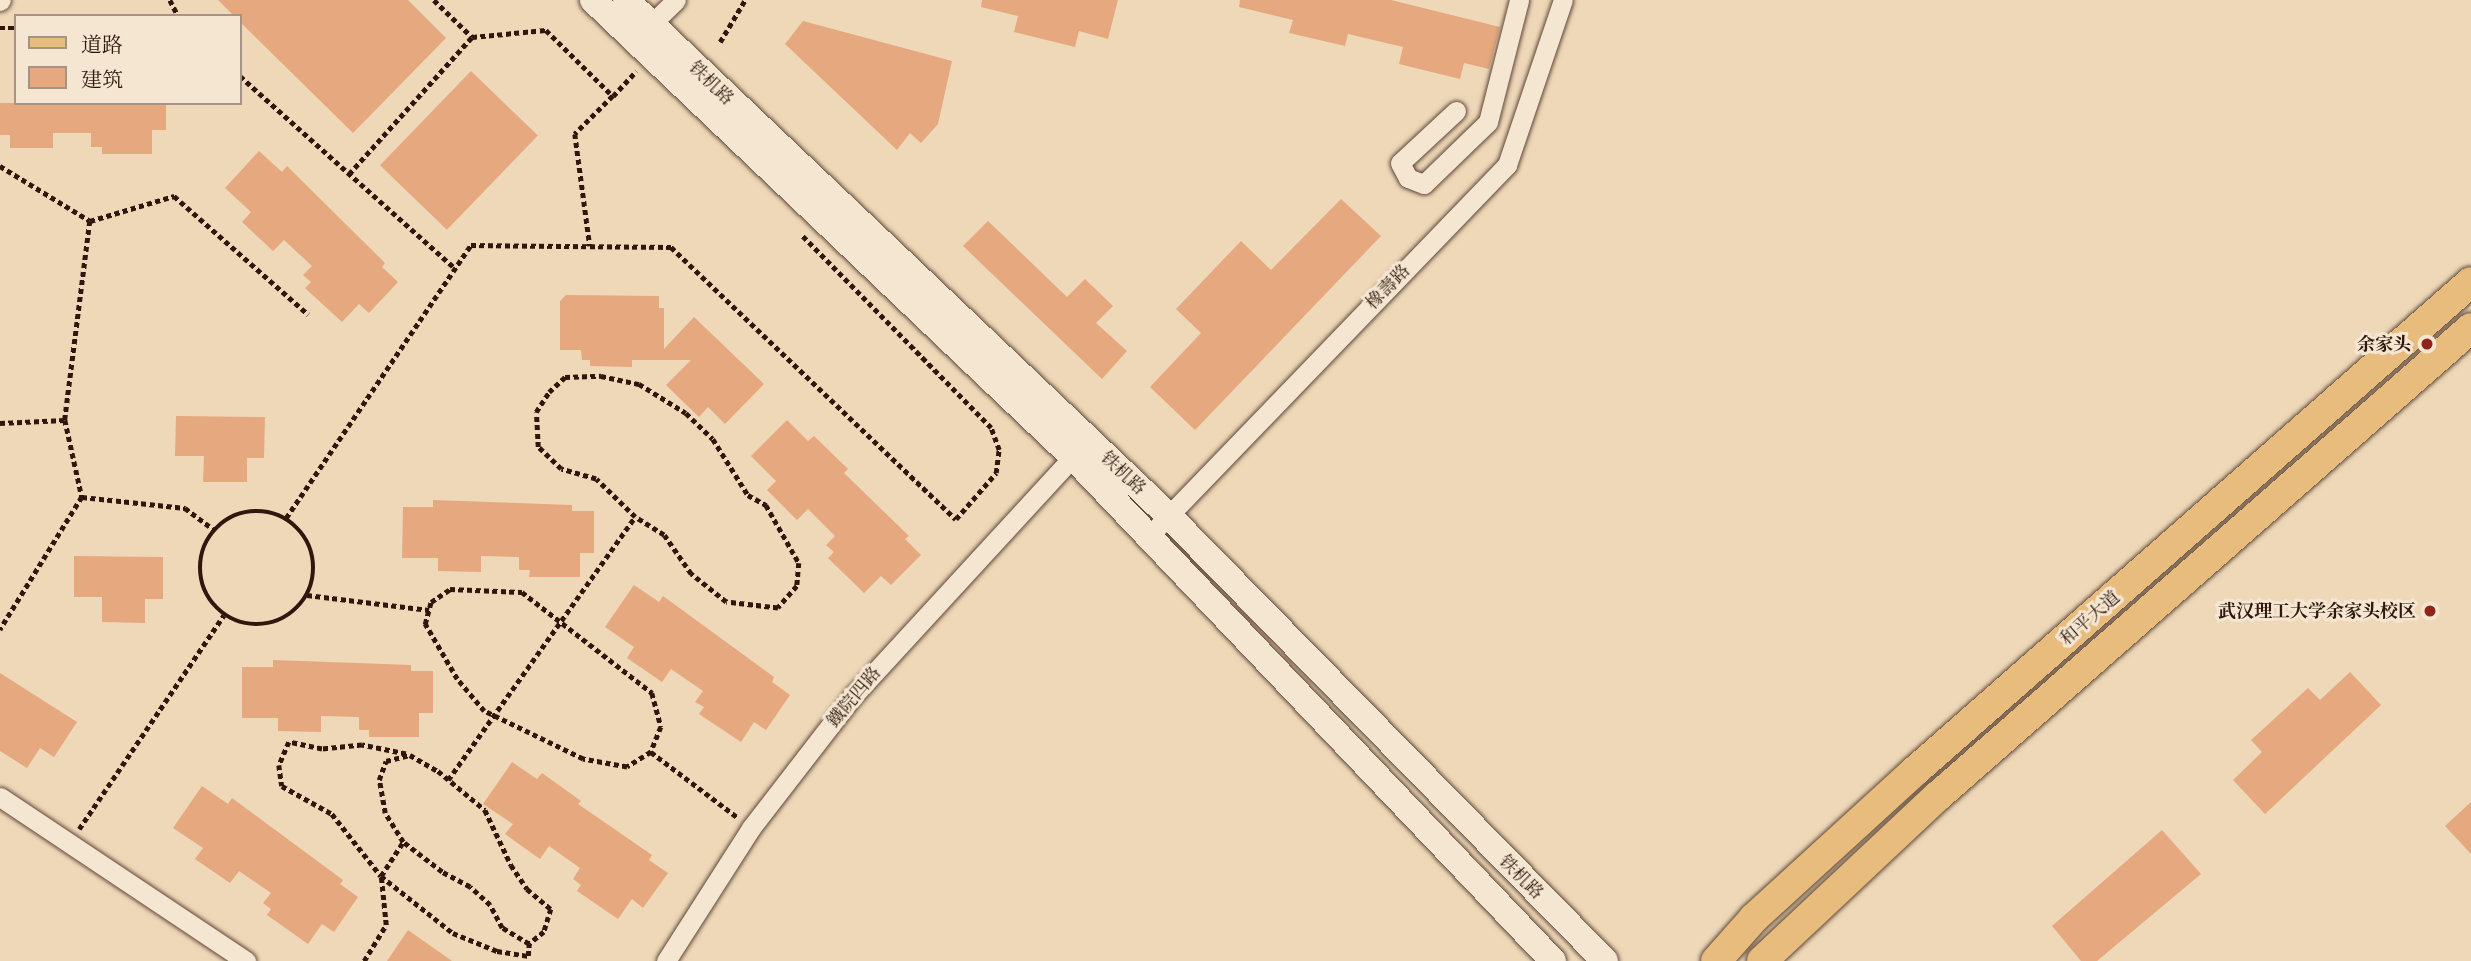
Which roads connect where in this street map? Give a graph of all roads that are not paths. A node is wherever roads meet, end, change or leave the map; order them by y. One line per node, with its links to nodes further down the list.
1 (593, 0): 6 (main road, 铁机路)
2 (626, 0): 6 (main road, 铁机路)
3 (676, 0): 6 (street)
4 (1519, 0): 7 (street)
5 (1563, 0): 11 (street, 橡壽路)
6 (638, 42): 10 (main road, 铁机路); 11 (main road, 铁机路)
7 (1456, 111)
8 (2471, 282): 18 (main road, 和平大道)
9 (2471, 328): 19 (main road, 和平大道)
10 (1073, 457): 12 (main road, 铁机路); 15 (street, 鐵院四路)
11 (1169, 516): 12 (street, 橡壽路); 17 (main road, 铁机路)
12 (1149, 536): 16 (main road, 铁机路)
13 (0, 797): 14 (street)
14 (246, 961)
15 (666, 961)
16 (1553, 961)
17 (1605, 961)
18 (1716, 961)
19 (1762, 961)

